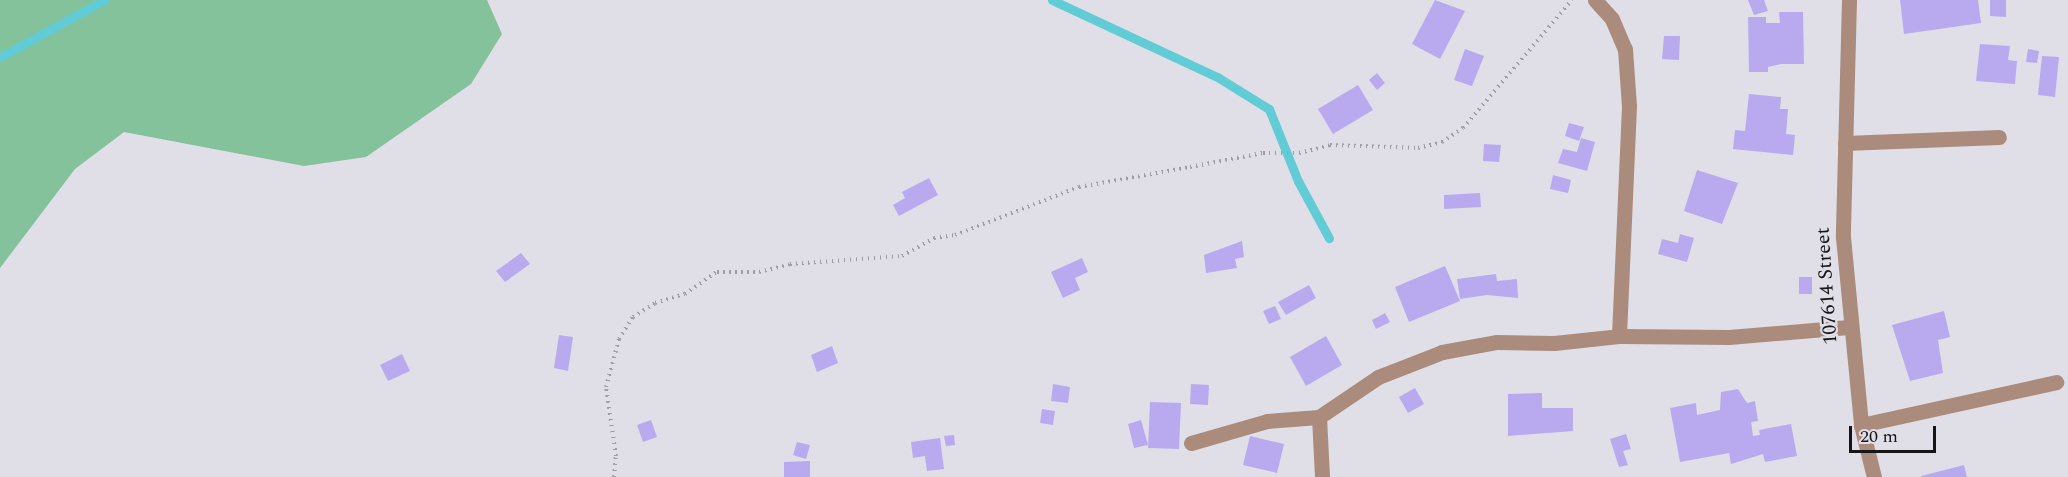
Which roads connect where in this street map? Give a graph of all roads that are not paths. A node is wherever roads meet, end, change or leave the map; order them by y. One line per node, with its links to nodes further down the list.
1 (1595, 0): 6 (street)
2 (1849, 0): 4 (street, 107614 Street)
3 (1999, 137): 4 (street)
4 (1845, 143): 5 (street, 107614 Street)
5 (1849, 327): 6 (street); 9 (street, 107614 Street)
6 (1619, 336): 8 (street)
7 (2056, 382): 9 (street)
8 (1319, 417): 10 (street); 11 (street)
9 (1861, 425): 12 (street, 107614 Street)
10 (1191, 443)
11 (1322, 477)
12 (1874, 477)

